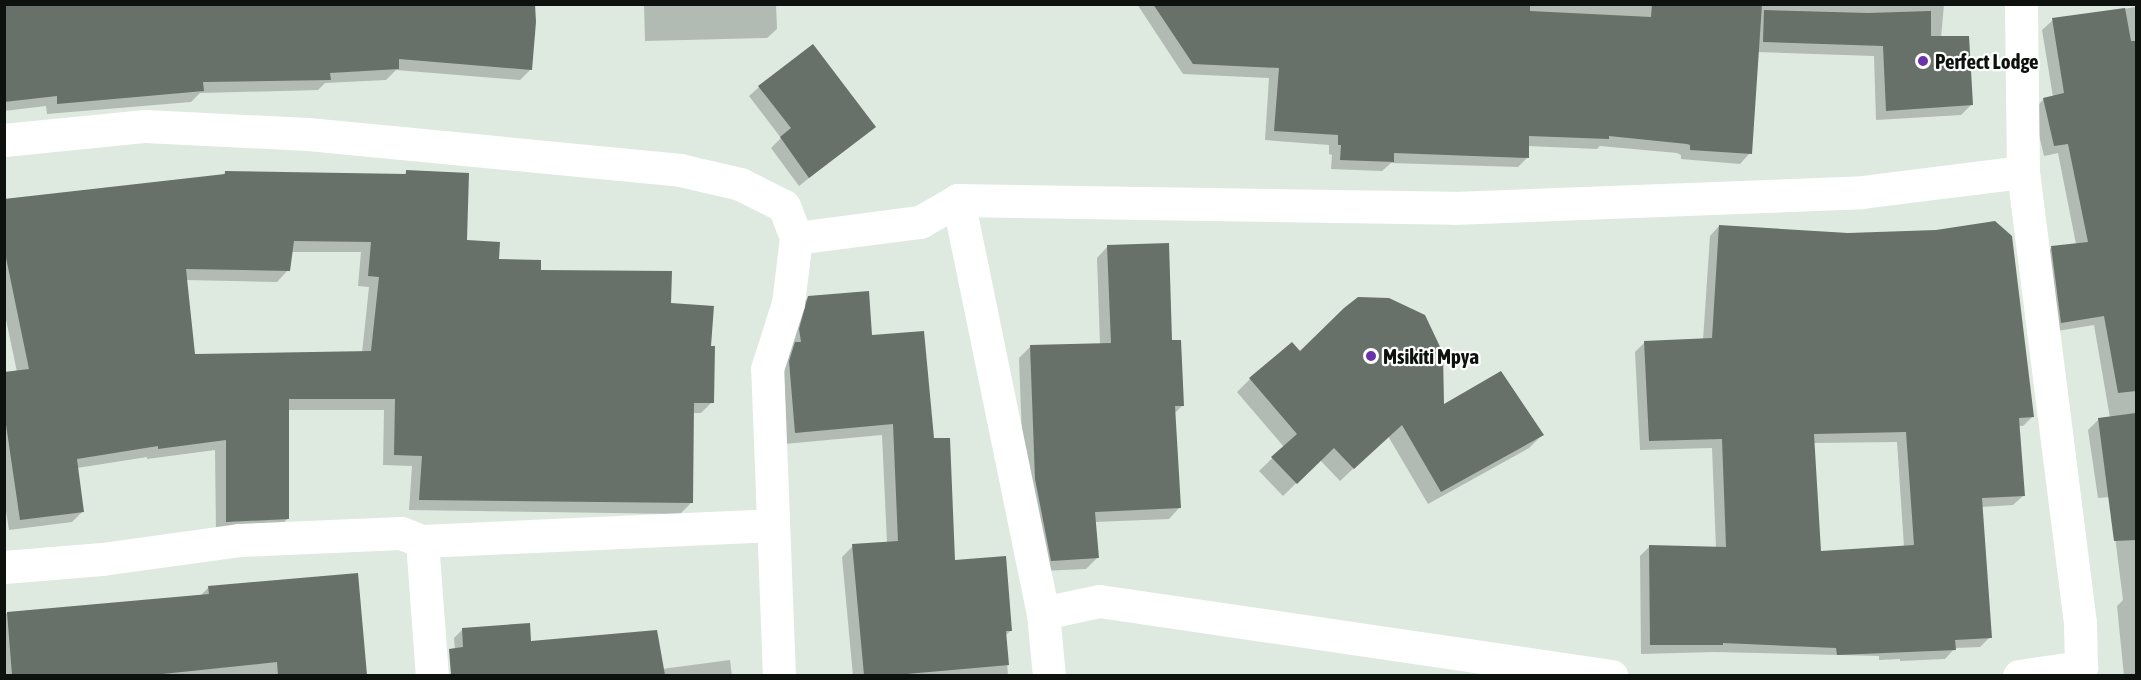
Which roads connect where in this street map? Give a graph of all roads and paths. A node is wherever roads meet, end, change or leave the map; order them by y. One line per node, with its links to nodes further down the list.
1 (2021, 4): 3 (street)
2 (4, 140): 5 (street)
3 (2023, 172): 4 (street); 14 (street)
4 (958, 200): 5 (street); 9 (street)
5 (795, 238): 6 (street)
6 (772, 525): 7 (street); 11 (street)
7 (423, 541): 8 (street); 10 (street)
8 (4, 567)
9 (1043, 613): 12 (street); 13 (street)
10 (432, 675)
11 (779, 675)
12 (1049, 675)
13 (1612, 675)
14 (2019, 675)

